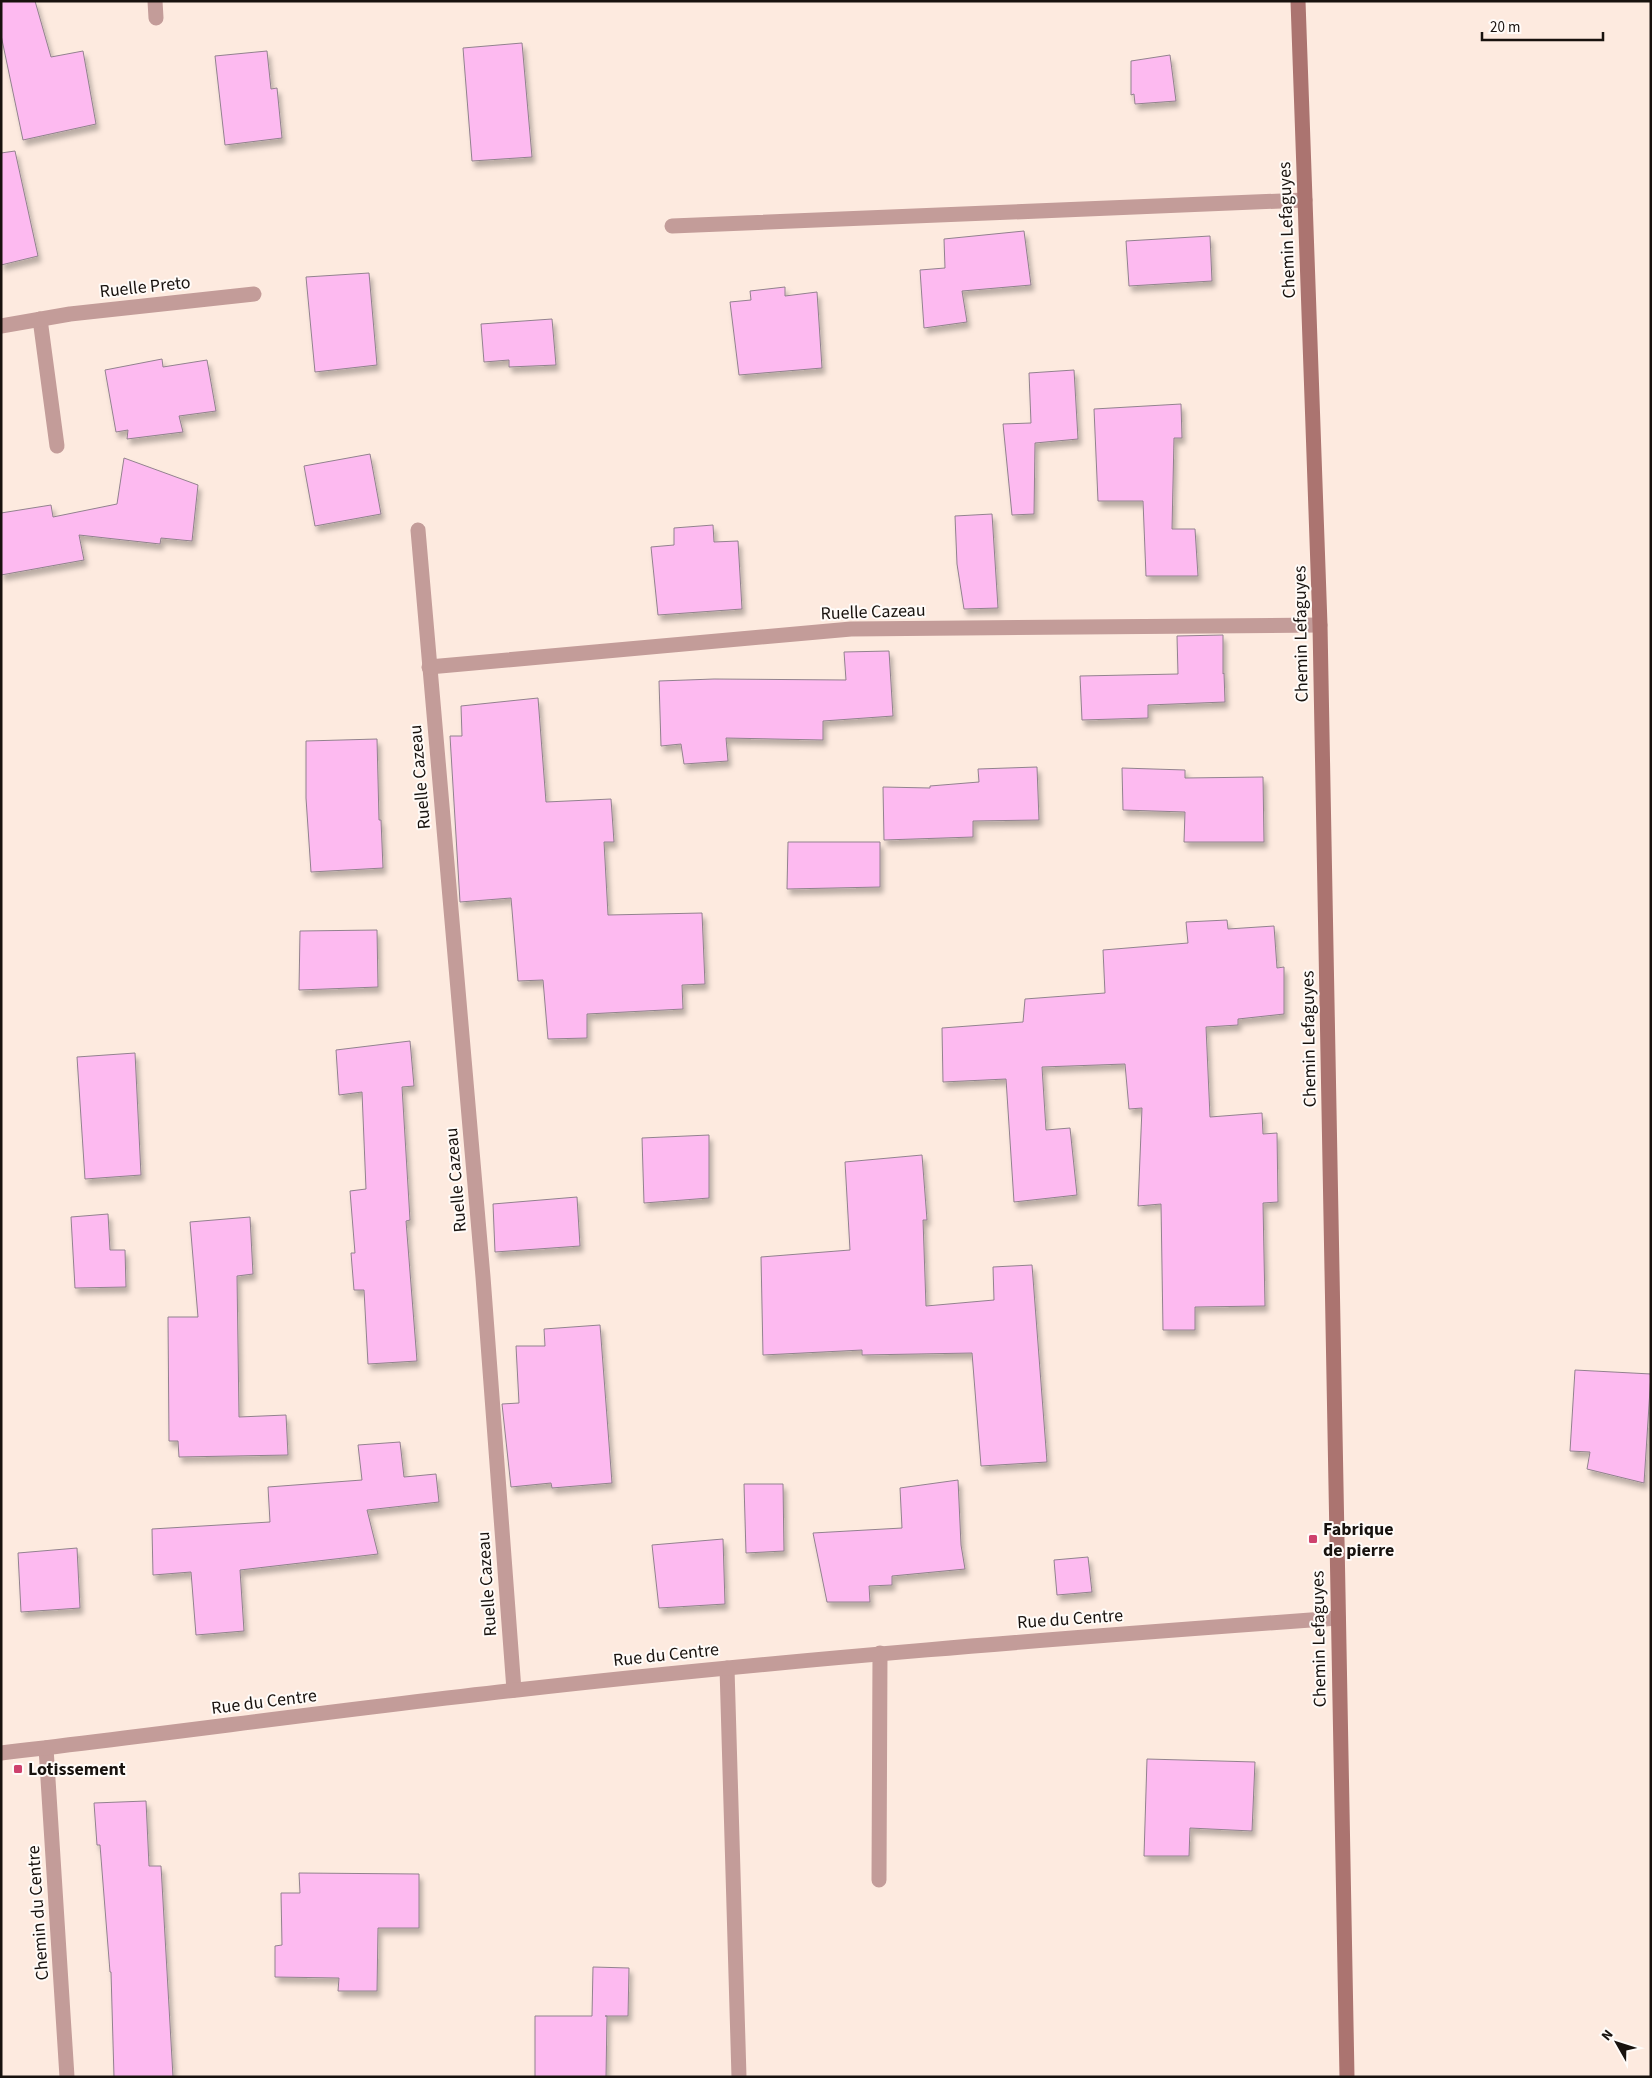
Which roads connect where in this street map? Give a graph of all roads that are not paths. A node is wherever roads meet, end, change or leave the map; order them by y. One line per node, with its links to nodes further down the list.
1 (155, 1): 3 (street)
2 (1298, 1): 4 (main road, Chemin Lefaguyes)
3 (156, 18)
4 (1305, 200): 5 (street); 11 (main road, Chemin Lefaguyes)
5 (672, 226)
6 (254, 294): 7 (street, Ruelle Preto)
7 (40, 319): 8 (street, Ruelle Preto); 9 (street)
8 (1, 326)
9 (57, 446)
10 (418, 530): 12 (street, Ruelle Cazeau)
11 (1320, 625): 12 (street, Ruelle Cazeau); 13 (main road, Chemin Lefaguyes)
12 (429, 667): 16 (street, Ruelle Cazeau)
13 (1338, 1618): 14 (street, Rue du Centre); 22 (main road, Chemin Lefaguyes)
14 (880, 1653): 15 (street, Rue du Centre); 19 (street)
15 (727, 1668): 16 (street, Rue du Centre); 21 (street)
16 (514, 1690): 17 (street, Rue du Centre)
17 (46, 1748): 18 (street, Rue du Centre); 20 (street, Chemin du Centre)
18 (1, 1752)
19 (879, 1880)
20 (67, 2077)
21 (739, 2077)
22 (1347, 2077)

